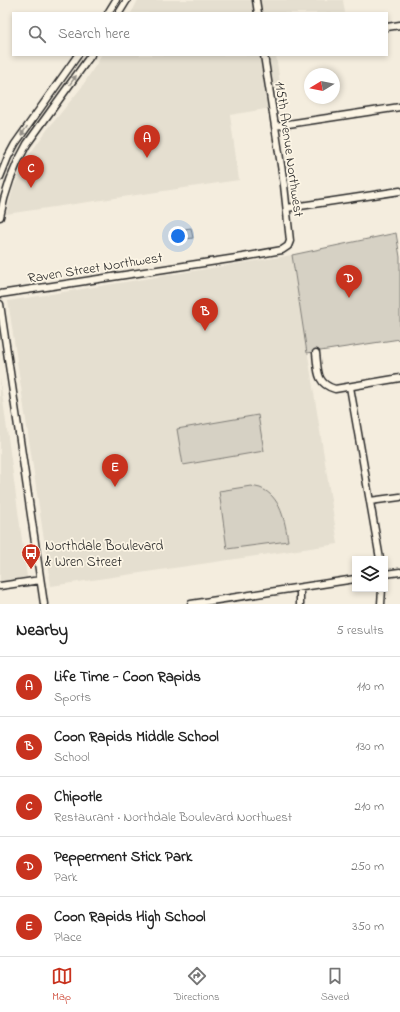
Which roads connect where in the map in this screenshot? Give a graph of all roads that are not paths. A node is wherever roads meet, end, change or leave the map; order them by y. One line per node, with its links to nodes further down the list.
1 (116, 0): 4 (street)
2 (127, 0): 5 (street)
3 (256, 0): 6 (street)
4 (109, 12)
5 (120, 12)
6 (258, 12)
7 (400, 26): 8 (street)
8 (388, 27)
9 (77, 56): 14 (street, one-way to 14)
10 (89, 56): 17 (street, one-way to 10)
11 (264, 56): 13 (street, 115th Avenue Northwest)
12 (400, 107): 13 (street)
13 (275, 126): 16 (street, 115th Avenue Northwest)
14 (0, 176)
15 (400, 191): 16 (street)
16 (287, 208): 18 (street, 115th Avenue Northwest)
17 (0, 217)
18 (288, 246): 19 (street, Raven Street Northwest)
19 (0, 294)
20 (0, 304): 30 (street)
21 (316, 353): 23 (street)
22 (400, 378): 23 (street)
23 (350, 387): 25 (street)
24 (400, 497): 25 (street)
25 (370, 502): 26 (street)
26 (379, 556)
27 (400, 572): 28 (street)
28 (388, 574)
29 (352, 579): 32 (street)
30 (40, 580): 31 (street); 34 (street)
31 (0, 586)
32 (300, 588): 35 (street); 36 (street)
33 (382, 592): 37 (street)
34 (44, 604)
35 (191, 604)
36 (300, 604)
37 (381, 604)

